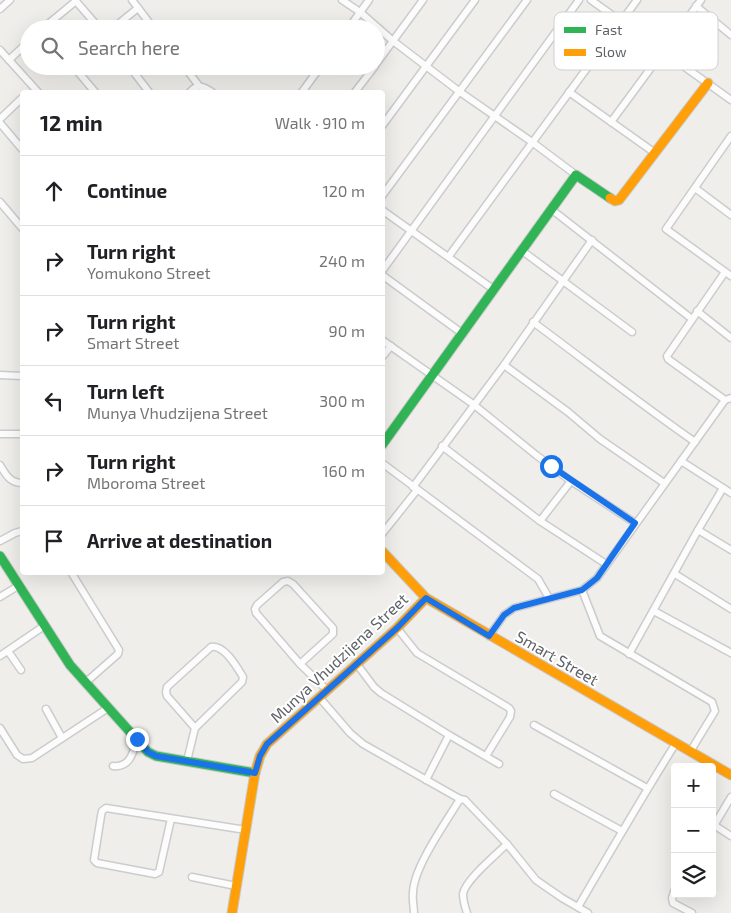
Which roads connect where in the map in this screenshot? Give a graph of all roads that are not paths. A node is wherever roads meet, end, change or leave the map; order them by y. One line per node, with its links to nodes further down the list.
1 (10, 0): 15 (street)
2 (75, 0): 22 (street); 23 (street)
3 (132, 0): 14 (street)
4 (342, 0): 16 (street)
5 (369, 0): 16 (street)
6 (422, 0): 32 (street)
7 (475, 0): 37 (street)
8 (527, 0): 57 (street)
9 (579, 0): 17 (street)
10 (591, 0): 18 (street)
11 (637, 0): 19 (street)
12 (701, 0): 13 (street)
13 (696, 6): 20 (street); 21 (street)
14 (138, 8): 24 (street); 25 (street)
15 (0, 9)
16 (360, 12): 26 (street); 27 (street)
17 (570, 12)
18 (608, 12)
19 (628, 12)
20 (692, 12)
21 (703, 12)
22 (52, 20)
23 (92, 20)
24 (123, 20)
25 (147, 20)
26 (354, 20)
27 (369, 20)
28 (718, 24): 31 (street)
29 (385, 35): 32 (street)
30 (554, 35): 61 (street)
31 (731, 35)
32 (393, 42): 35 (street); 37 (street)
33 (0, 50): 36 (street)
34 (20, 50): 36 (street)
35 (385, 53)
36 (9, 60): 41 (street)
37 (427, 66): 57 (street); 63 (street)
38 (585, 70): 58 (street)
39 (649, 70): 64 (street)
40 (690, 70): 48 (street)
41 (20, 74)
42 (21, 75): 50 (street)
43 (81, 75): 51 (street)
44 (136, 75): 52 (street)
45 (191, 75): 49 (street)
46 (314, 75): 55 (street)
47 (368, 75): 56 (street)
48 (708, 83): 60 (street); 71 (street)
49 (199, 86): 53 (street); 54 (street)
50 (32, 90)
51 (93, 90)
52 (147, 90)
53 (192, 90)
54 (208, 90)
55 (303, 90)
56 (357, 90)
57 (460, 92): 61 (street); 74 (street)
58 (569, 92): 64 (street); 67 (street)
59 (20, 100): 62 (street)
60 (731, 100)
61 (496, 116): 67 (street); 80 (street)
62 (0, 119)
63 (385, 122)
64 (612, 122): 71 (street)
65 (0, 123): 69 (street)
66 (731, 136): 68 (street)
67 (532, 142): 72 (street); 83 (street)
68 (724, 146): 70 (street); 73 (street)
69 (20, 147)
70 (731, 152)
71 (655, 153): 72 (street)
72 (576, 175): 76 (street)
73 (695, 188): 78 (street); 85 (street)
74 (385, 192)
75 (0, 202): 79 (street)
76 (551, 209): 81 (street); 82 (street)
77 (385, 212): 80 (street)
78 (731, 215)
79 (20, 226)
80 (412, 232): 83 (street); 84 (street)
81 (592, 240): 87 (street); 90 (street)
82 (521, 250): 87 (street); 88 (street)
83 (449, 256): 88 (street)
84 (385, 269)
85 (728, 274): 89 (street)
86 (385, 275): 93 (street)
87 (563, 281): 91 (street); 92 (street)
88 (493, 289): 93 (street)
89 (697, 311): 90 (street); 94 (street)
90 (692, 319): 102 (street)
91 (533, 322): 98 (street); 107 (street)
92 (632, 332)
93 (464, 334): 100 (street)
94 (731, 338)
95 (385, 342): 96 (street)
96 (391, 346): 97 (street); 100 (street)
97 (385, 353)
98 (504, 365): 103 (street); 114 (street)
99 (0, 375): 101 (street)
100 (432, 375): 103 (street); 106 (street)
101 (20, 376)
102 (728, 400): 107 (street)
103 (473, 404): 108 (street); 112 (street)
104 (0, 434): 105 (street)
105 (20, 434)
106 (385, 441)
107 (695, 442): 109 (street)
108 (442, 446): 115 (street); 118 (street)
109 (681, 461): 114 (street); 116 (street)
110 (0, 465): 113 (street)
111 (385, 465): 115 (street)
112 (571, 480): 118 (street); 119 (street)
113 (20, 483)
114 (664, 483): 119 (street)
115 (415, 488): 120 (street); 134 (street)
116 (723, 488): 117 (street); 121 (street)
117 (731, 493)
118 (540, 521): 127 (street)
119 (635, 523): 127 (street)
120 (385, 530)
121 (698, 530): 124 (street); 128 (street)
122 (20, 532): 123 (street)
123 (0, 541)
124 (731, 550)
125 (385, 553): 133 (street, Smart Street)
126 (0, 556): 130 (street)
127 (606, 564): 131 (street)
128 (675, 574): 135 (street); 136 (street)
129 (73, 575): 147 (street)
130 (18, 586): 132 (street); 137 (street)
131 (582, 590): 134 (street); 142 (street)
132 (0, 597)
133 (426, 598): 138 (street, Munya Vhudzijena Street); 139 (street, Smart Street)
134 (549, 598): 139 (street)
135 (731, 609)
136 (654, 611): 141 (street); 142 (street)
137 (44, 626): 140 (street); 147 (street)
138 (397, 628): 144 (street, Munya Vhudzijena Street); 160 (street)
139 (489, 636): 158 (street, Smart Street)
140 (8, 651): 143 (street); 146 (street)
141 (731, 653)
142 (629, 654): 159 (street)
143 (0, 656)
144 (356, 663): 148 (street, Munya Vhudzijena Street); 155 (street)
145 (300, 664): 145 (street); 148 (street)
146 (21, 670)
147 (86, 684): 150 (street)
148 (327, 690): 149 (street, Munya Vhudzijena Street)
149 (320, 697): 164 (street, Munya Vhudzijena Street); 166 (street)
150 (108, 708): 156 (street); 157 (street)
151 (46, 709): 156 (street)
152 (534, 725): 167 (street)
153 (0, 728): 156 (street)
154 (195, 728): 154 (street); 161 (street)
155 (449, 735): 160 (street); 166 (street)
156 (62, 738)
157 (137, 739): 161 (street); 163 (street)
158 (676, 743): 159 (street, Smart Street); 167 (street)
159 (690, 752): 165 (street, Smart Street)
160 (486, 756): 162 (street)
161 (187, 761): 164 (street)
162 (499, 764)
163 (113, 766)
164 (255, 773): 174 (street, Munya Vhudzijena Street)
165 (731, 775)
166 (426, 780): 170 (street)
167 (647, 788): 175 (street)
168 (554, 794): 175 (street)
169 (731, 797): 172 (street)
170 (460, 799): 177 (street); 183 (street)
171 (171, 819): 171 (street); 174 (street)
172 (716, 822)
173 (716, 828): 176 (street)
174 (246, 830): 179 (street, Munya Vhudzijena Street)
175 (622, 831): 181 (street)
176 (731, 836)
177 (507, 844): 181 (street); 184 (street)
178 (192, 877): 179 (street)
179 (236, 886): 182 (street, Munya Vhudzijena Street)
180 (672, 898): 186 (street)
181 (578, 907): 185 (street)
182 (232, 913)
183 (414, 913)
184 (467, 913)
185 (588, 913)
186 (692, 913)

